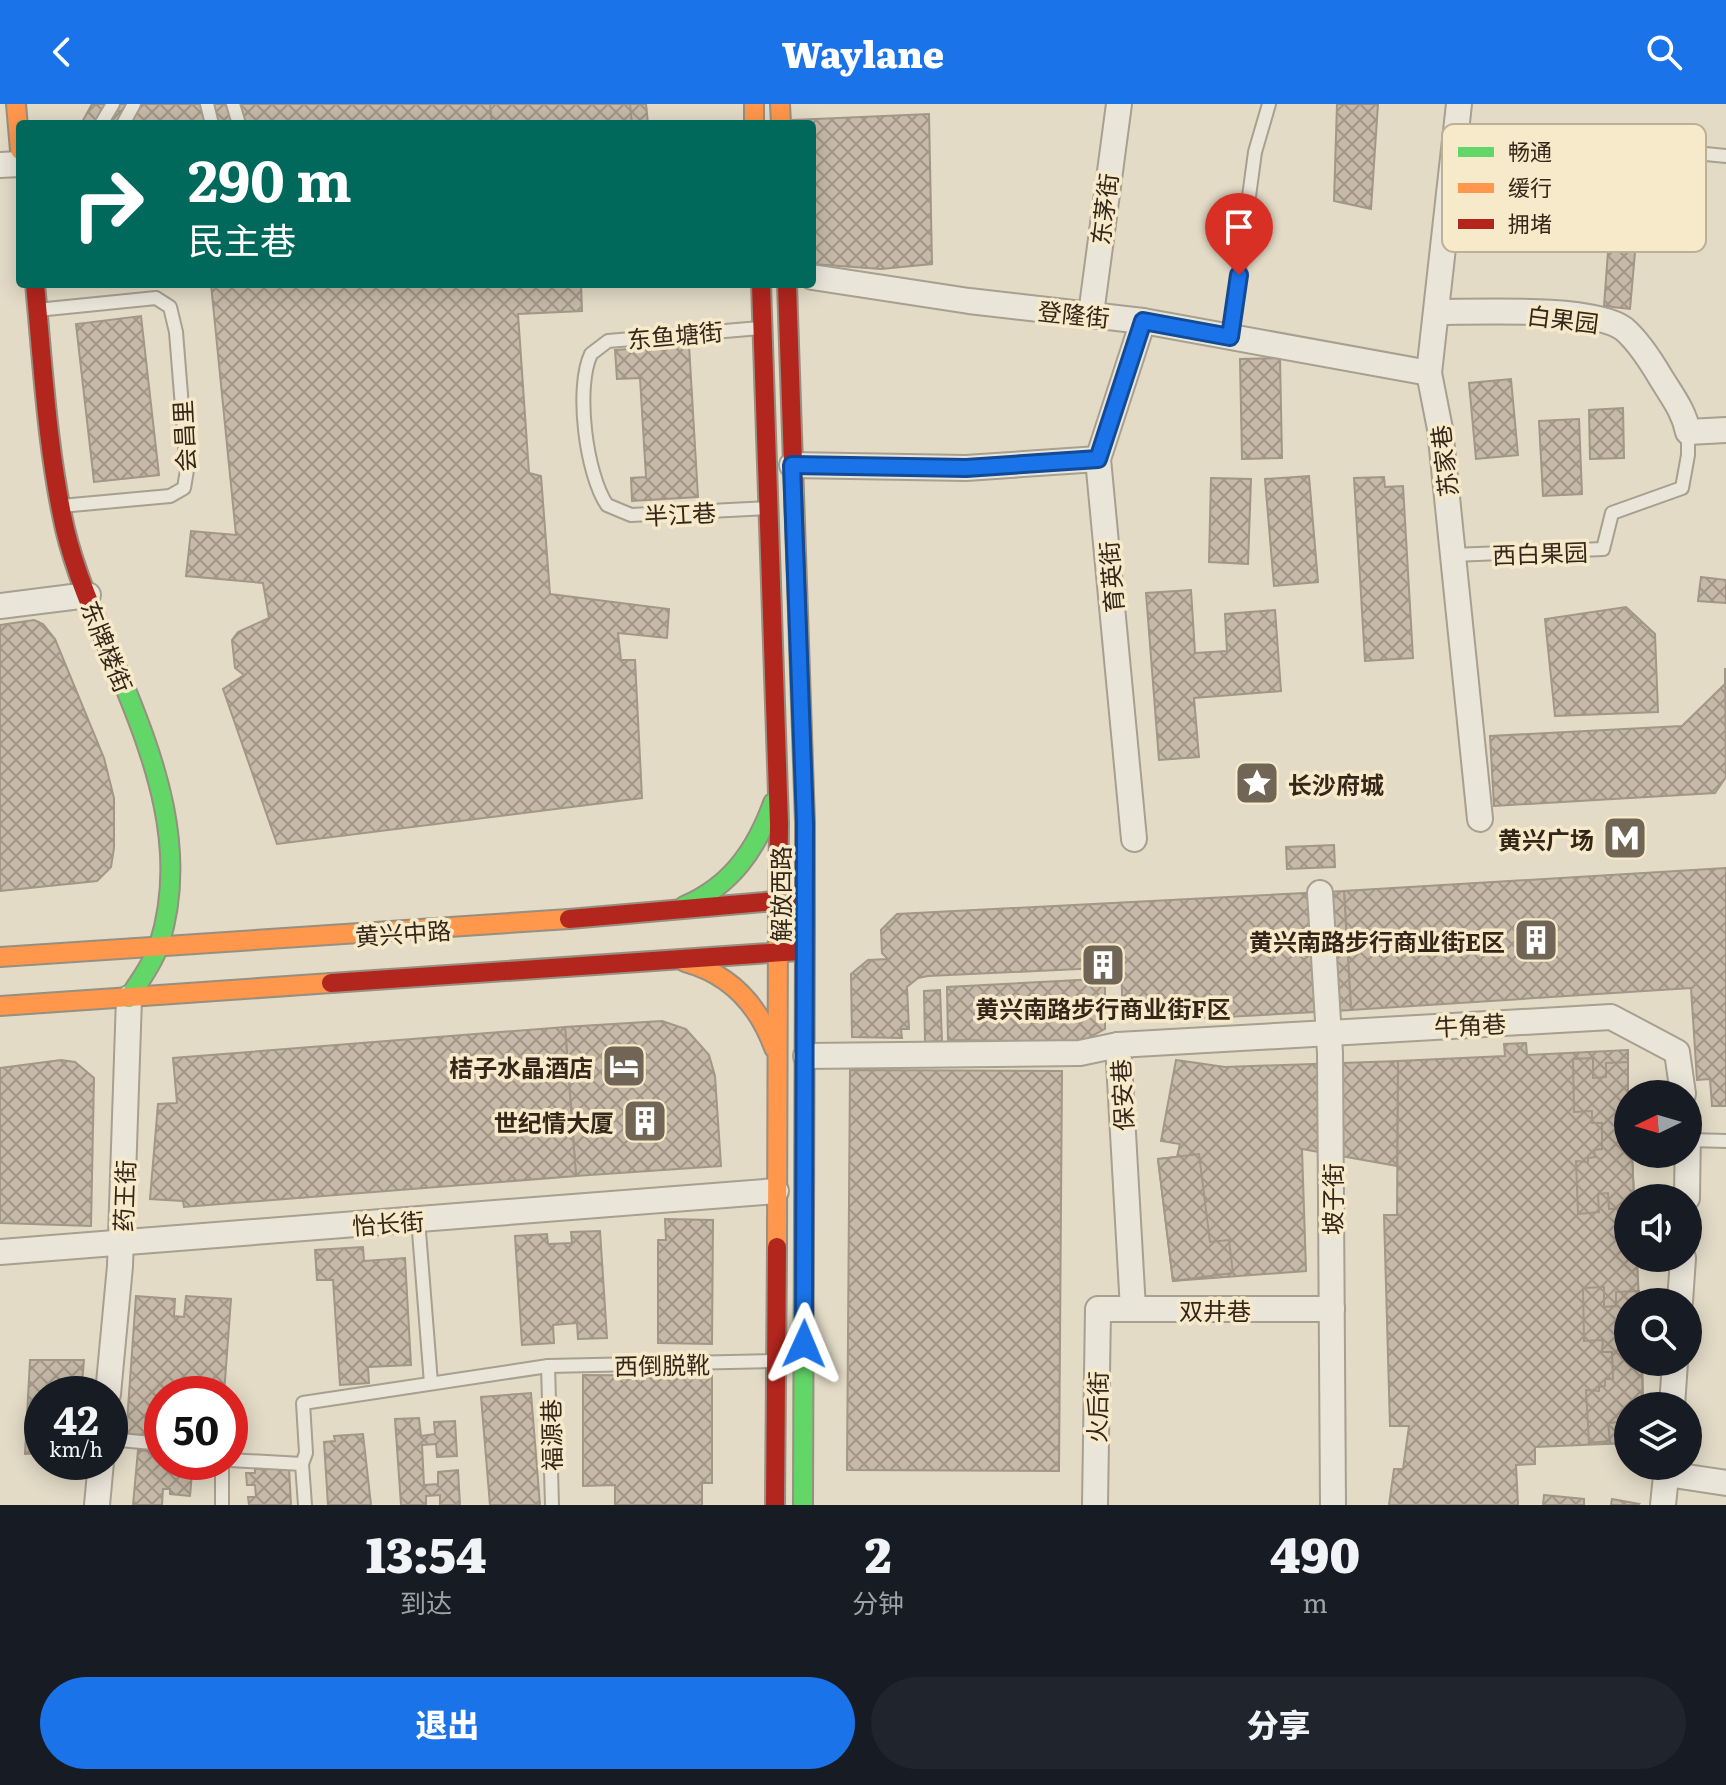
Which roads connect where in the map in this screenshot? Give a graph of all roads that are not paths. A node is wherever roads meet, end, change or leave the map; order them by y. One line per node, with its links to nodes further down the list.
1 (1119, 104): 14 (street, 东茅街)
2 (1269, 104): 17 (lane)
3 (1459, 104): 4 (street, 苏家巷)
4 (1457, 124)
5 (1706, 154): 6 (lane)
6 (1726, 156)
7 (1443, 252): 13 (street, 苏家巷)
8 (816, 278): 14 (street, 登隆街)
9 (35, 288): 12 (main road, 东牌楼街)
10 (761, 288): 16 (main road, 解放西路)
11 (787, 288): 23 (main road, 解放西路)
12 (37, 310): 24 (main road, 东牌楼街); 24 (lane, 会昌里)
13 (1437, 312): 19 (street, 苏家巷); 21 (street, 白果园)
14 (1091, 314): 15 (street, 登隆街)
15 (1143, 321): 17 (street, 登隆街); 22 (street, 育英街)
16 (763, 328): 18 (lane, 东鱼塘街); 25 (main road, 解放西路)
17 (1230, 337): 19 (street, 登隆街)
18 (591, 354): 25 (lane, 半江巷)
19 (1429, 373): 26 (street, 苏家巷)
20 (1726, 430): 21 (street)
21 (1688, 432): 26 (lane, 西白果园)
22 (1098, 459): 23 (street); 31 (street, 育英街)
23 (792, 465): 33 (main road, 解放西路)
24 (61, 506): 27 (main road, 东牌楼街)
25 (767, 508): 29 (main road, 解放西路)
26 (1453, 555): 30 (street, 苏家巷)
27 (88, 595): 28 (street); 36 (main road, 东牌楼街)
28 (0, 606)
29 (778, 780): 34 (main road, 解放西路); 35 (main road)
30 (1480, 819)
31 (1134, 839)
32 (1320, 893): 43 (street, 坡子街)
33 (805, 899): 34 (main road, 黄兴中路); 37 (main road, 解放西路)
34 (779, 901): 35 (main road, 黄兴中路); 38 (main road, 解放西路)
35 (670, 910): 36 (main road, 黄兴中路)
36 (159, 945): 39 (main road, 黄兴中路); 41 (main road, 东牌楼街)
37 (805, 951): 38 (main road, 黄兴中路); 45 (main road, 解放西路)
38 (779, 953): 40 (main road, 黄兴中路); 46 (main road, 解放西路)
39 (0, 957)
40 (670, 960): 41 (main road, 黄兴中路); 46 (main road)
41 (129, 998): 42 (main road, 黄兴中路); 52 (street, 药王街)
42 (0, 1006)
43 (1329, 1031): 44 (street, 保安巷); 47 (street, 牛角巷); 56 (street, 坡子街)
44 (1118, 1045): 45 (street); 55 (street, 保安巷)
45 (806, 1056): 73 (main road, 解放西路)
46 (778, 1062): 50 (main road, 解放西路)
47 (1681, 1080)
48 (1702, 1136): 49 (lane)
49 (1726, 1141)
50 (776, 1191): 51 (street, 怡长街); 57 (main road, 解放西路)
51 (418, 1219): 52 (street, 怡长街); 60 (lane)
52 (121, 1241): 53 (street, 怡长街); 59 (street, 药王街)
53 (0, 1252)
54 (1098, 1309): 55 (street, 双井巷); 74 (street, 火后街)
55 (1133, 1309): 56 (street, 双井巷)
56 (1332, 1309): 75 (street, 坡子街)
57 (775, 1361): 58 (lane, 西倒脱靴); 72 (main road, 解放西路)
58 (548, 1366): 60 (lane, 西倒脱靴); 71 (lane, 福源巷)
59 (110, 1376)
60 (431, 1383): 62 (lane, 西倒脱靴)
61 (248, 1461): 62 (lane)
62 (302, 1464): 70 (lane)
63 (1702, 1478): 67 (street)
64 (99, 1480): 68 (street)
65 (222, 1480): 69 (lane)
66 (1666, 1480): 76 (street)
67 (1726, 1483)
68 (97, 1505)
69 (222, 1505)
70 (305, 1505)
71 (552, 1505)
72 (775, 1505)
73 (803, 1505)
74 (1095, 1505)
75 (1333, 1505)
76 (1663, 1505)

